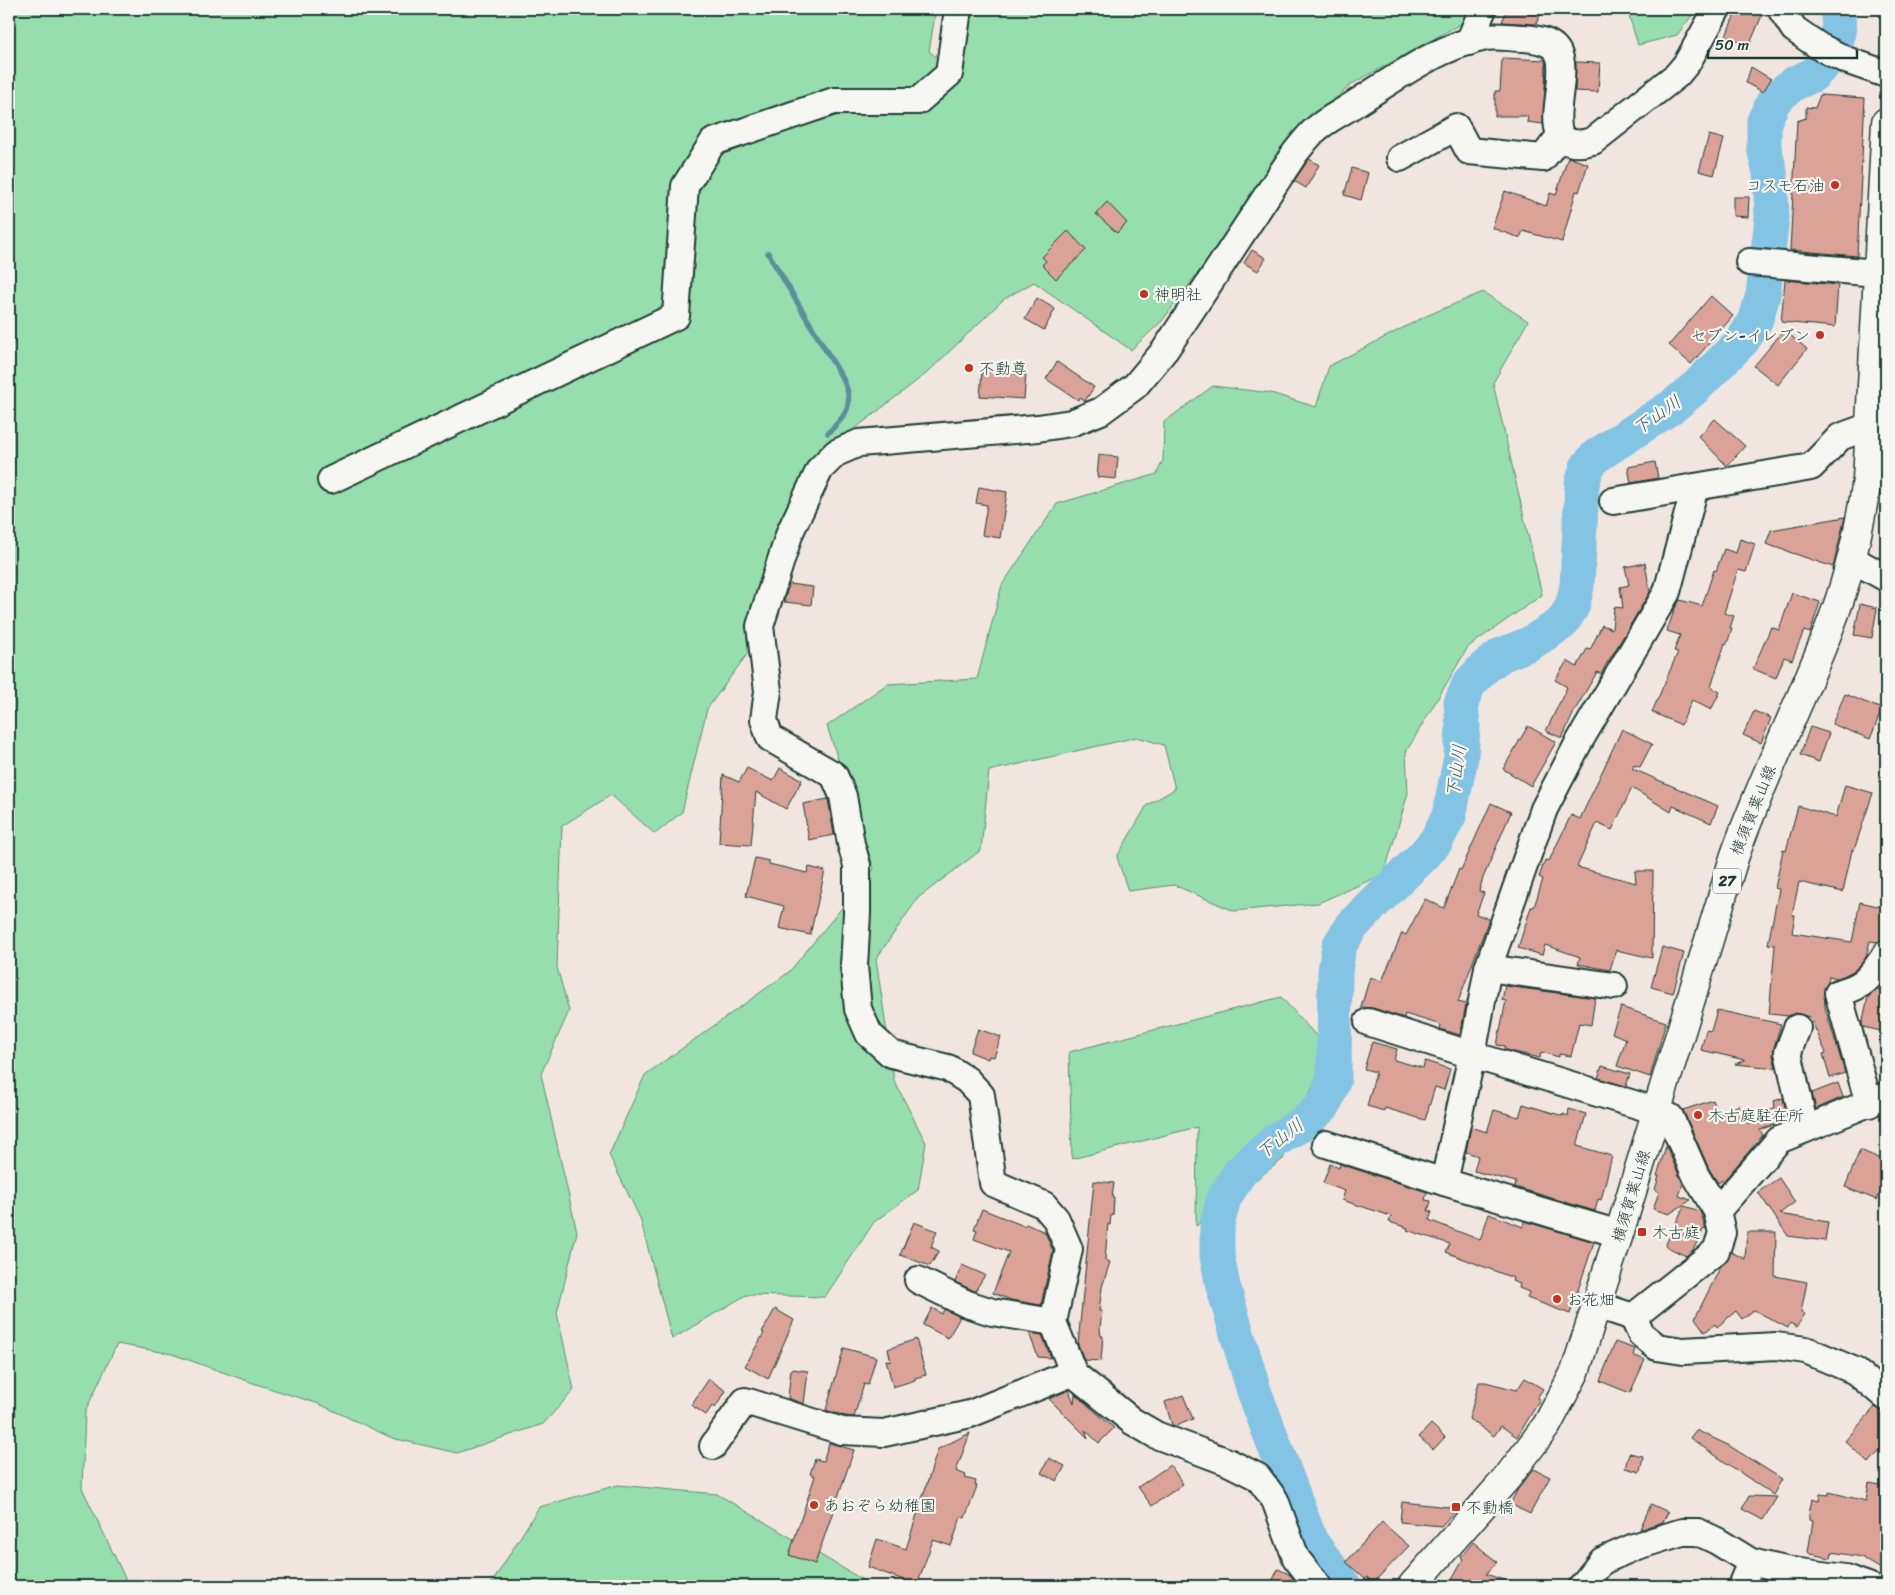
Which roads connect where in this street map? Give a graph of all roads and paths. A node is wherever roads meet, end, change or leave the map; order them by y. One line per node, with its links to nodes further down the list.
1 (958, 9): 13 (street)
2 (1483, 9): 5 (street)
3 (1717, 9): 8 (street)
4 (1781, 9): 6 (street)
5 (1469, 42): 8 (street); 34 (street)
6 (1886, 74)
7 (1886, 122): 11 (main road, 横須賀葉山線 / 27)
8 (1560, 136): 9 (street)
9 (1400, 158)
10 (1763, 264): 11 (street)
11 (1877, 273): 12 (main road, 横須賀葉山線 / 27)
12 (1870, 426): 14 (street); 16 (main road, 横須賀葉山線 / 27)
13 (331, 480)
14 (1695, 487): 15 (street); 19 (street)
15 (1613, 502)
16 (1852, 559): 17 (street); 25 (main road, 横須賀葉山線 / 27)
17 (1886, 578)
18 (1886, 954): 24 (street)
19 (1488, 968): 20 (street); 23 (street)
20 (1614, 986)
21 (1368, 1022): 23 (street)
22 (1797, 1028): 26 (street)
23 (1472, 1055): 25 (street); 28 (street)
24 (1877, 1100): 26 (street)
25 (1657, 1111): 29 (street); 30 (main road, 横須賀葉山線 / 27)
26 (1805, 1129): 29 (street)
27 (1326, 1144): 28 (street)
28 (1444, 1182): 30 (street)
29 (1717, 1211): 33 (street)
30 (1619, 1234): 32 (main road, 横須賀葉山線 / 27)
31 (918, 1280): 34 (street)
32 (1597, 1305): 33 (street); 40 (main road, 横須賀葉山線 / 27)
33 (1633, 1317): 36 (street)
34 (1053, 1322): 35 (street)
35 (1074, 1374): 37 (street); 39 (street)
36 (1886, 1397)
37 (713, 1446)
38 (1751, 1562): 41 (street); 42 (street); 43 (street)
39 (1318, 1586)
40 (1412, 1586)
41 (1582, 1586)
42 (1741, 1586)
43 (1868, 1586)

